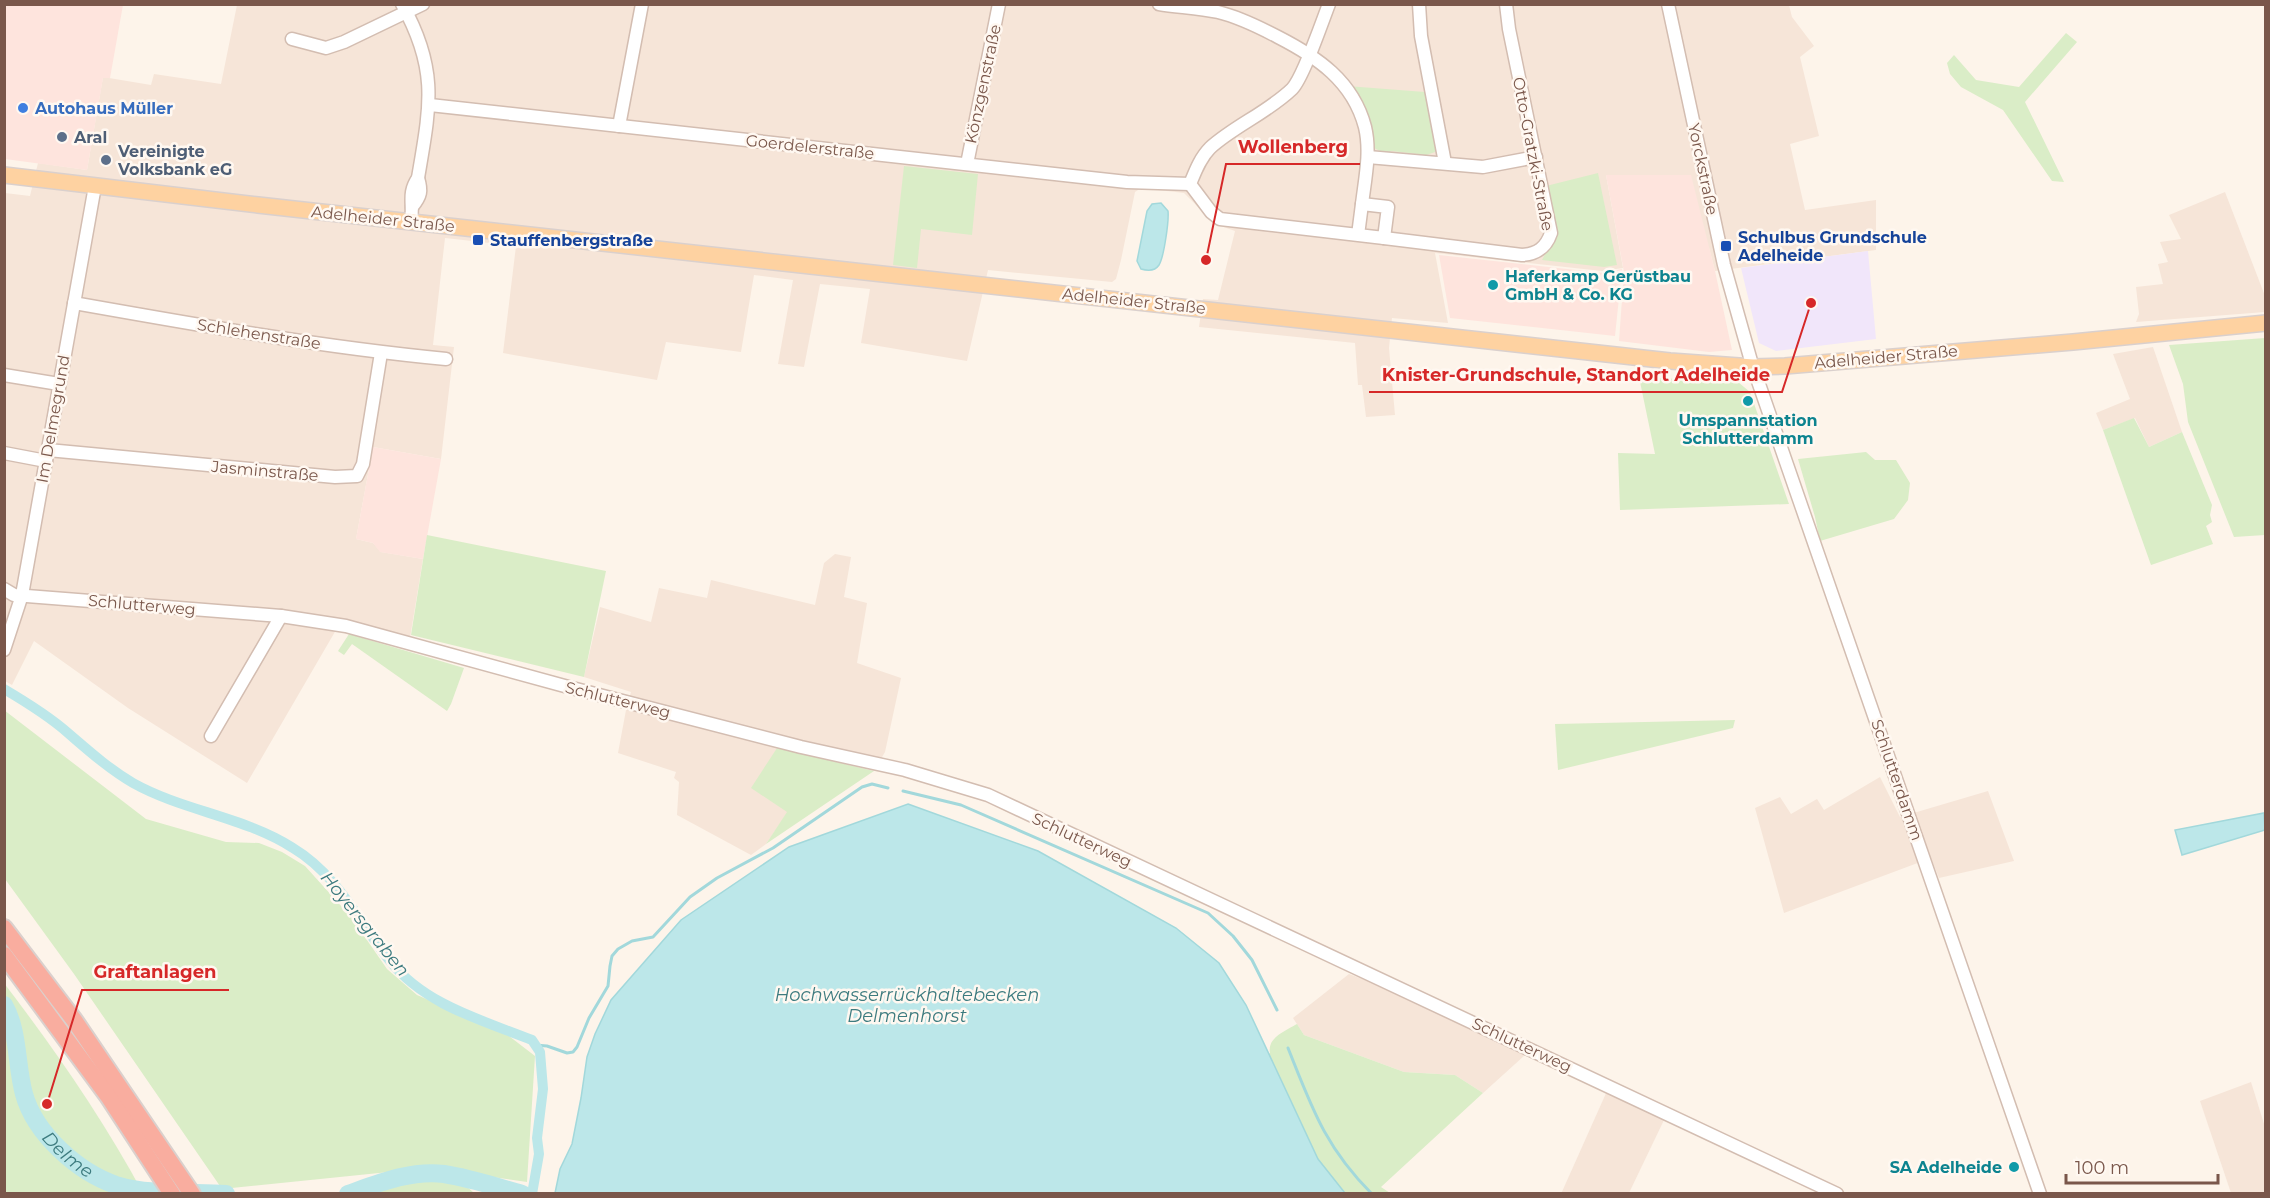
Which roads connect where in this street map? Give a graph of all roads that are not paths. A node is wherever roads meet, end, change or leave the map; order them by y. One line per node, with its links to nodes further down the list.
1 (423, 4): 9 (street)
2 (642, 4): 14 (street)
3 (999, 4): 18 (street, Könzgenstraße)
4 (1159, 4): 10 (street)
5 (1329, 4): 12 (street)
6 (1419, 4): 17 (street)
7 (1506, 4): 15 (street, Otto-Gratzki-Straße)
8 (1668, 4): 30 (street, Yorckstraße)
9 (404, 8): 11 (street); 13 (street)
10 (1219, 8): 12 (street)
11 (292, 39)
12 (1309, 53): 16 (street); 20 (street)
13 (430, 105): 14 (street, Goerdelerstraße); 23 (street)
14 (619, 126): 18 (street, Goerdelerstraße)
15 (1536, 157): 17 (street); 25 (street, Otto-Gratzki-Straße)
16 (1368, 158): 17 (street); 22 (street)
17 (1445, 163)
18 (967, 164): 20 (street, Goerdelerstraße)
19 (4, 175): 21 (main road, Adelheider Straße)
20 (1190, 184): 24 (street)
21 (95, 186): 23 (main road, Adelheider Straße); 26 (street, Im Delmegrund)
22 (1362, 204): 24 (street); 25 (street)
23 (412, 214): 30 (main road, Adelheider Straße)
24 (1358, 235): 25 (street)
25 (1384, 238)
26 (74, 303): 28 (street, Schlehenstraße); 32 (street, Im Delmegrund)
27 (2265, 323): 30 (main road, Adelheider Straße)
28 (381, 353): 29 (street, Schlehenstraße); 34 (street, Jasminstraße)
29 (446, 359)
30 (1753, 367): 44 (street, Schlutterdamm)
31 (4, 375): 32 (street)
32 (59, 384): 34 (street, Im Delmegrund)
33 (4, 453): 34 (street)
34 (47, 456): 36 (street, Im Delmegrund)
35 (4, 589): 36 (street, Schlutterweg)
36 (22, 595): 37 (street, Schlutterweg); 38 (street, Im Delmegrund)
37 (281, 616): 39 (street); 43 (street, Schlutterweg)
38 (4, 650)
39 (211, 735)
40 (4, 928): 42 (highway)
41 (4, 955): 42 (highway)
42 (178, 1188)
43 (1837, 1194)
44 (2040, 1194)

